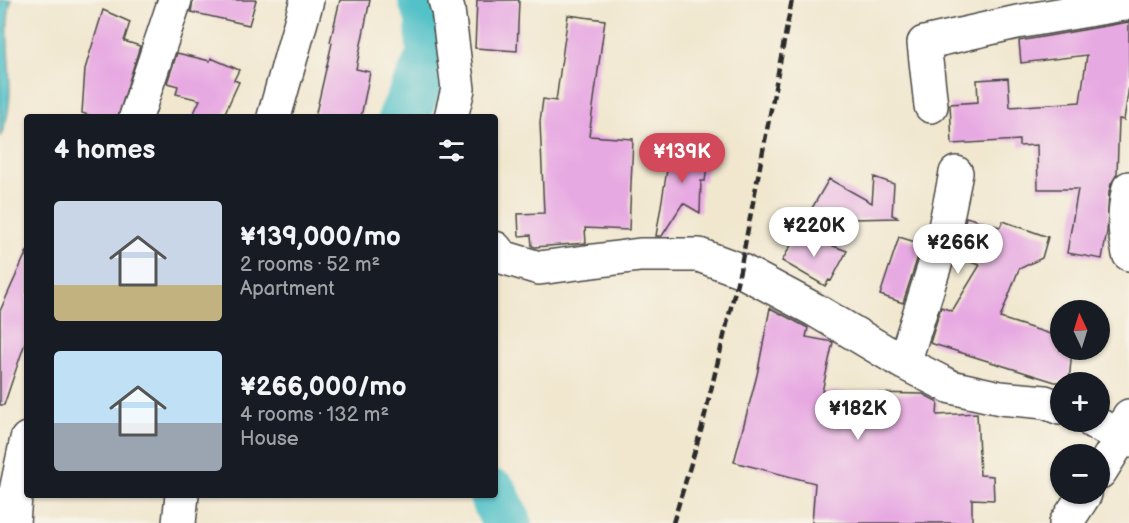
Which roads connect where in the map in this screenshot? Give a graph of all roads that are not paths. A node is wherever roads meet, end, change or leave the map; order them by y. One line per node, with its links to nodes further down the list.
1 (175, 0): 6 (street)
2 (308, 0): 7 (street)
3 (445, 0): 8 (street)
4 (1129, 3): 5 (street)
5 (931, 106)
6 (137, 114)
7 (275, 114)
8 (453, 114)
9 (956, 173): 13 (street)
10 (1129, 188): 12 (street)
11 (498, 252): 13 (street)
12 (1129, 254)
13 (904, 363): 14 (street)
14 (1050, 404)
15 (1110, 426): 16 (street)
16 (1127, 431): 18 (street)
17 (24, 453): 21 (street)
18 (1110, 457)
19 (183, 498): 22 (street)
20 (1078, 504): 23 (street)
21 (13, 523)
22 (179, 523)
23 (1066, 523)

